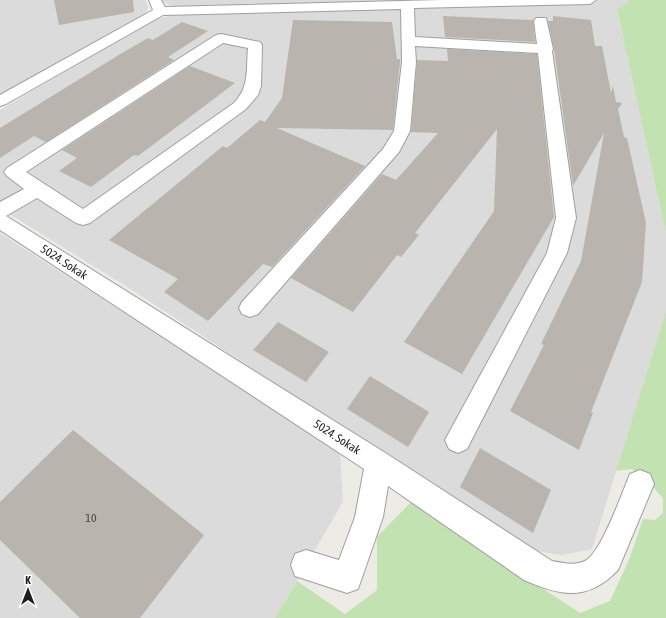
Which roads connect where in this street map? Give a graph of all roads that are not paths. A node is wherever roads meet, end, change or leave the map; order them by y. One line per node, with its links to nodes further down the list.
1 (590, 0): 2 (street)
2 (406, 5): 3 (street); 5 (street)
3 (158, 6): 7 (street)
4 (541, 21): 6 (street)
5 (407, 41): 6 (street); 11 (street)
6 (546, 49): 12 (street)
7 (0, 101)
8 (38, 189): 8 (street); 9 (street)
9 (0, 211)
10 (0, 221): 13 (street, 5024. Sokak)
11 (250, 308)
12 (458, 440)
13 (378, 463): 14 (street, 5024. Sokak); 15 (street)
14 (640, 484)
15 (306, 564)

